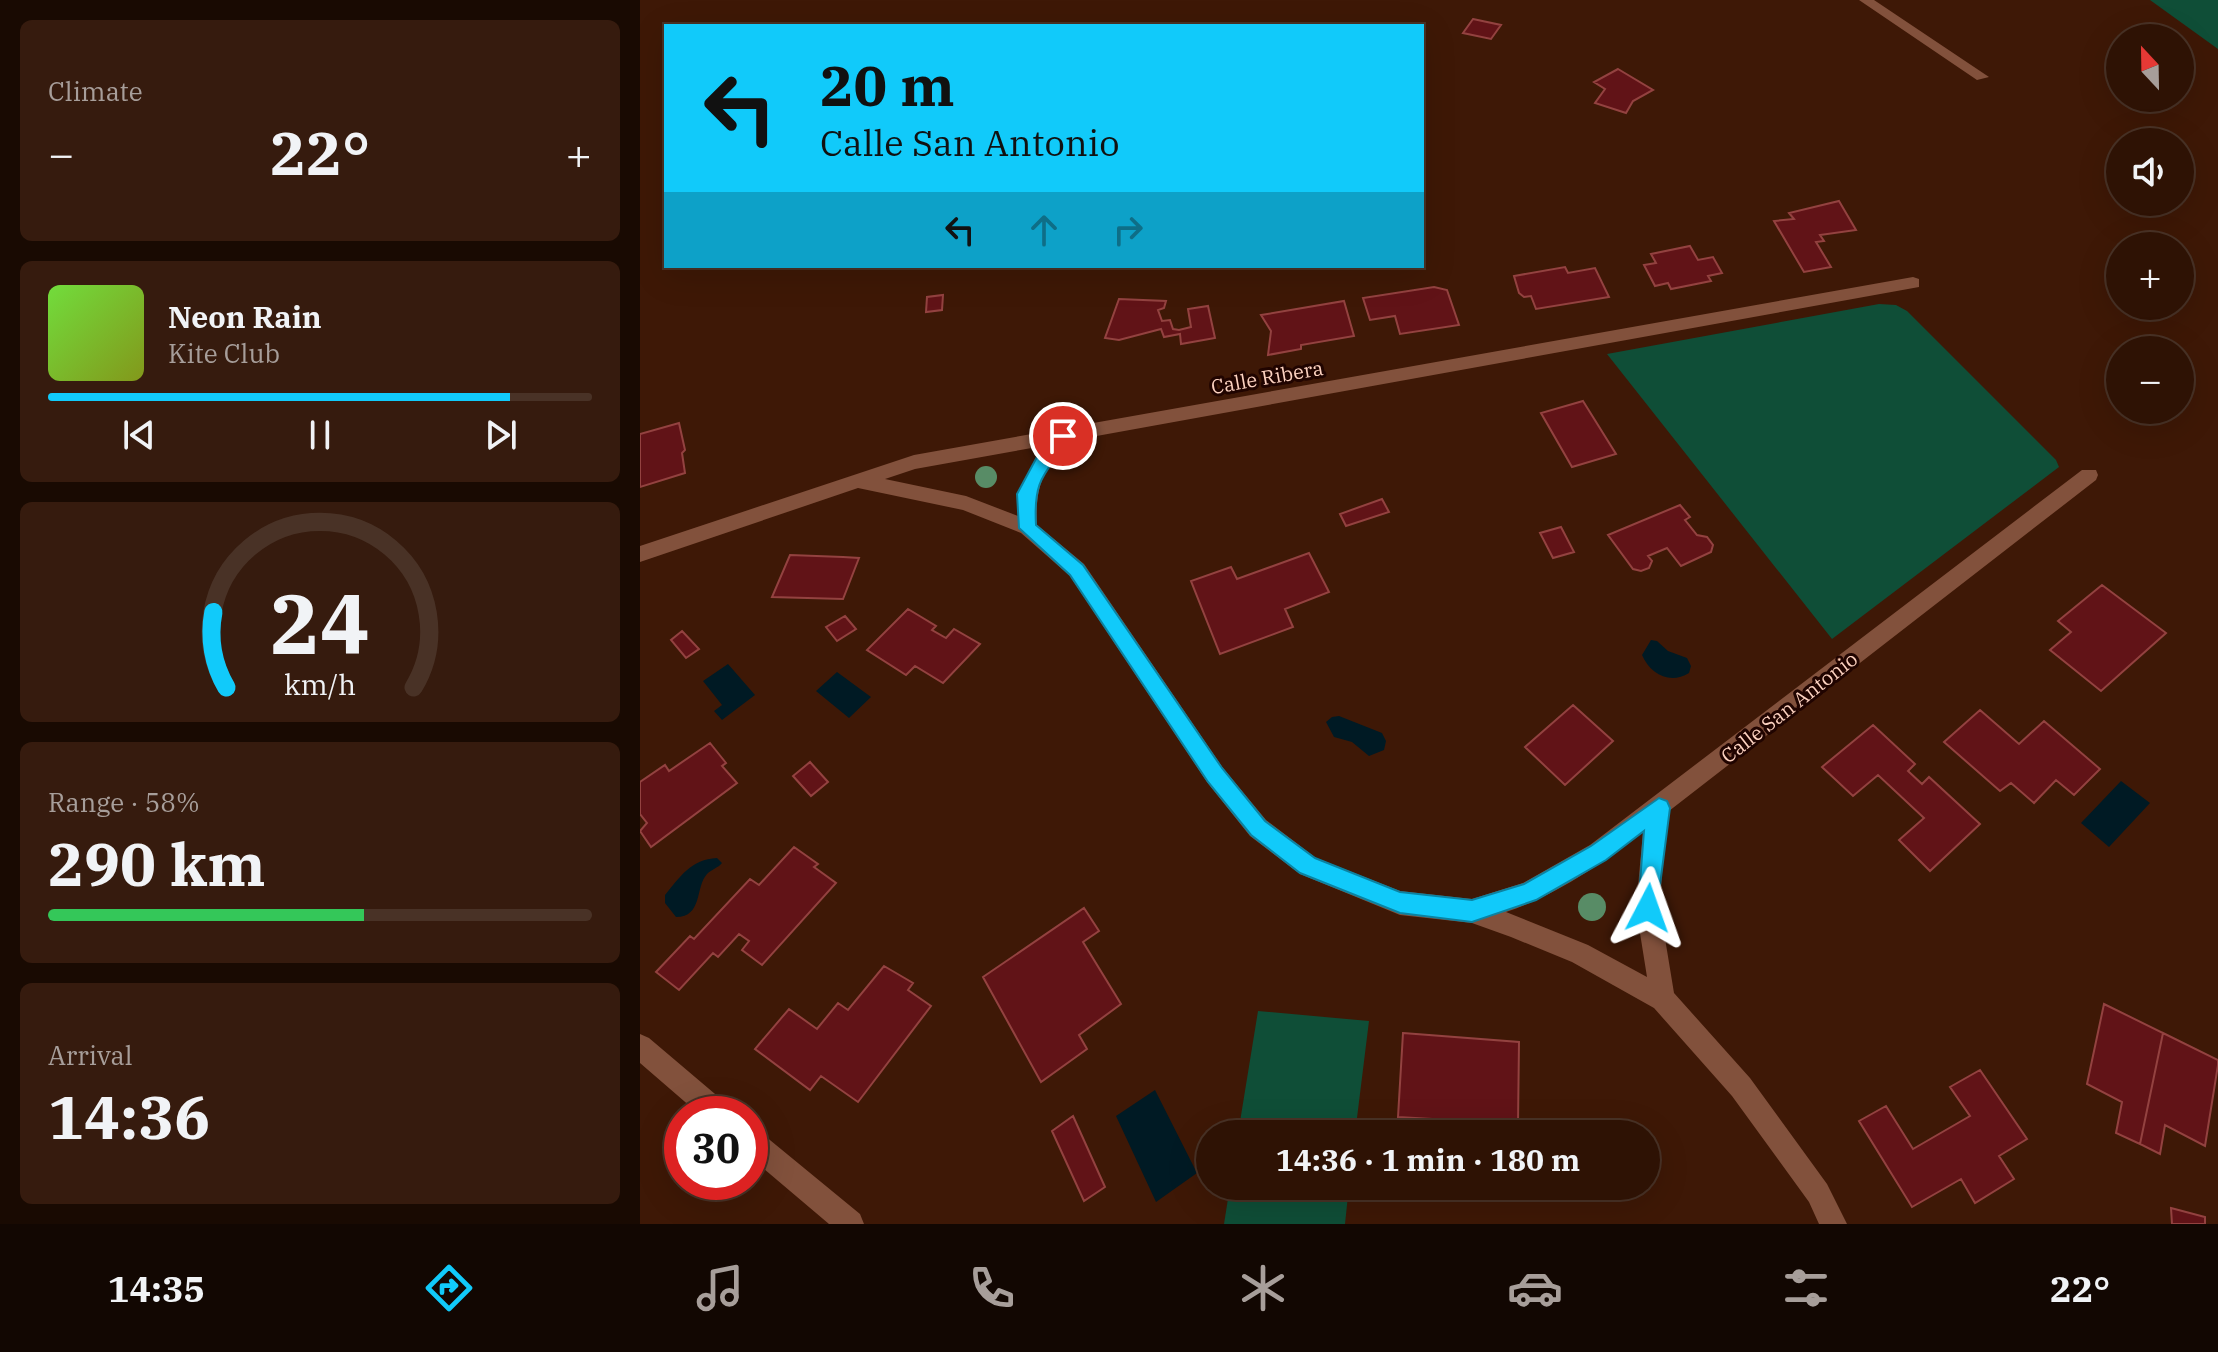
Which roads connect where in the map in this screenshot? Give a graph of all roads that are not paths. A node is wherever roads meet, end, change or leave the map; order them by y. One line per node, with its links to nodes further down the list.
1 (1865, 0): 2 (street)
2 (1982, 77)
3 (1913, 283): 4 (street, Calle Ribera)
4 (1063, 436): 6 (street, Calle Ribera); 7 (street)
5 (2089, 475): 9 (street, Calle San Antonio)
6 (859, 481): 7 (street); 8 (street, Calle Ribera)
7 (1028, 528): 10 (street)
8 (640, 554)
9 (1659, 808): 10 (street, Calle San Antonio); 11 (street)
10 (1472, 911): 11 (street)
11 (1663, 999): 16 (street)
12 (640, 1047): 13 (street)
13 (698, 1096)
14 (768, 1155): 15 (street)
15 (850, 1224)
16 (1833, 1224)

